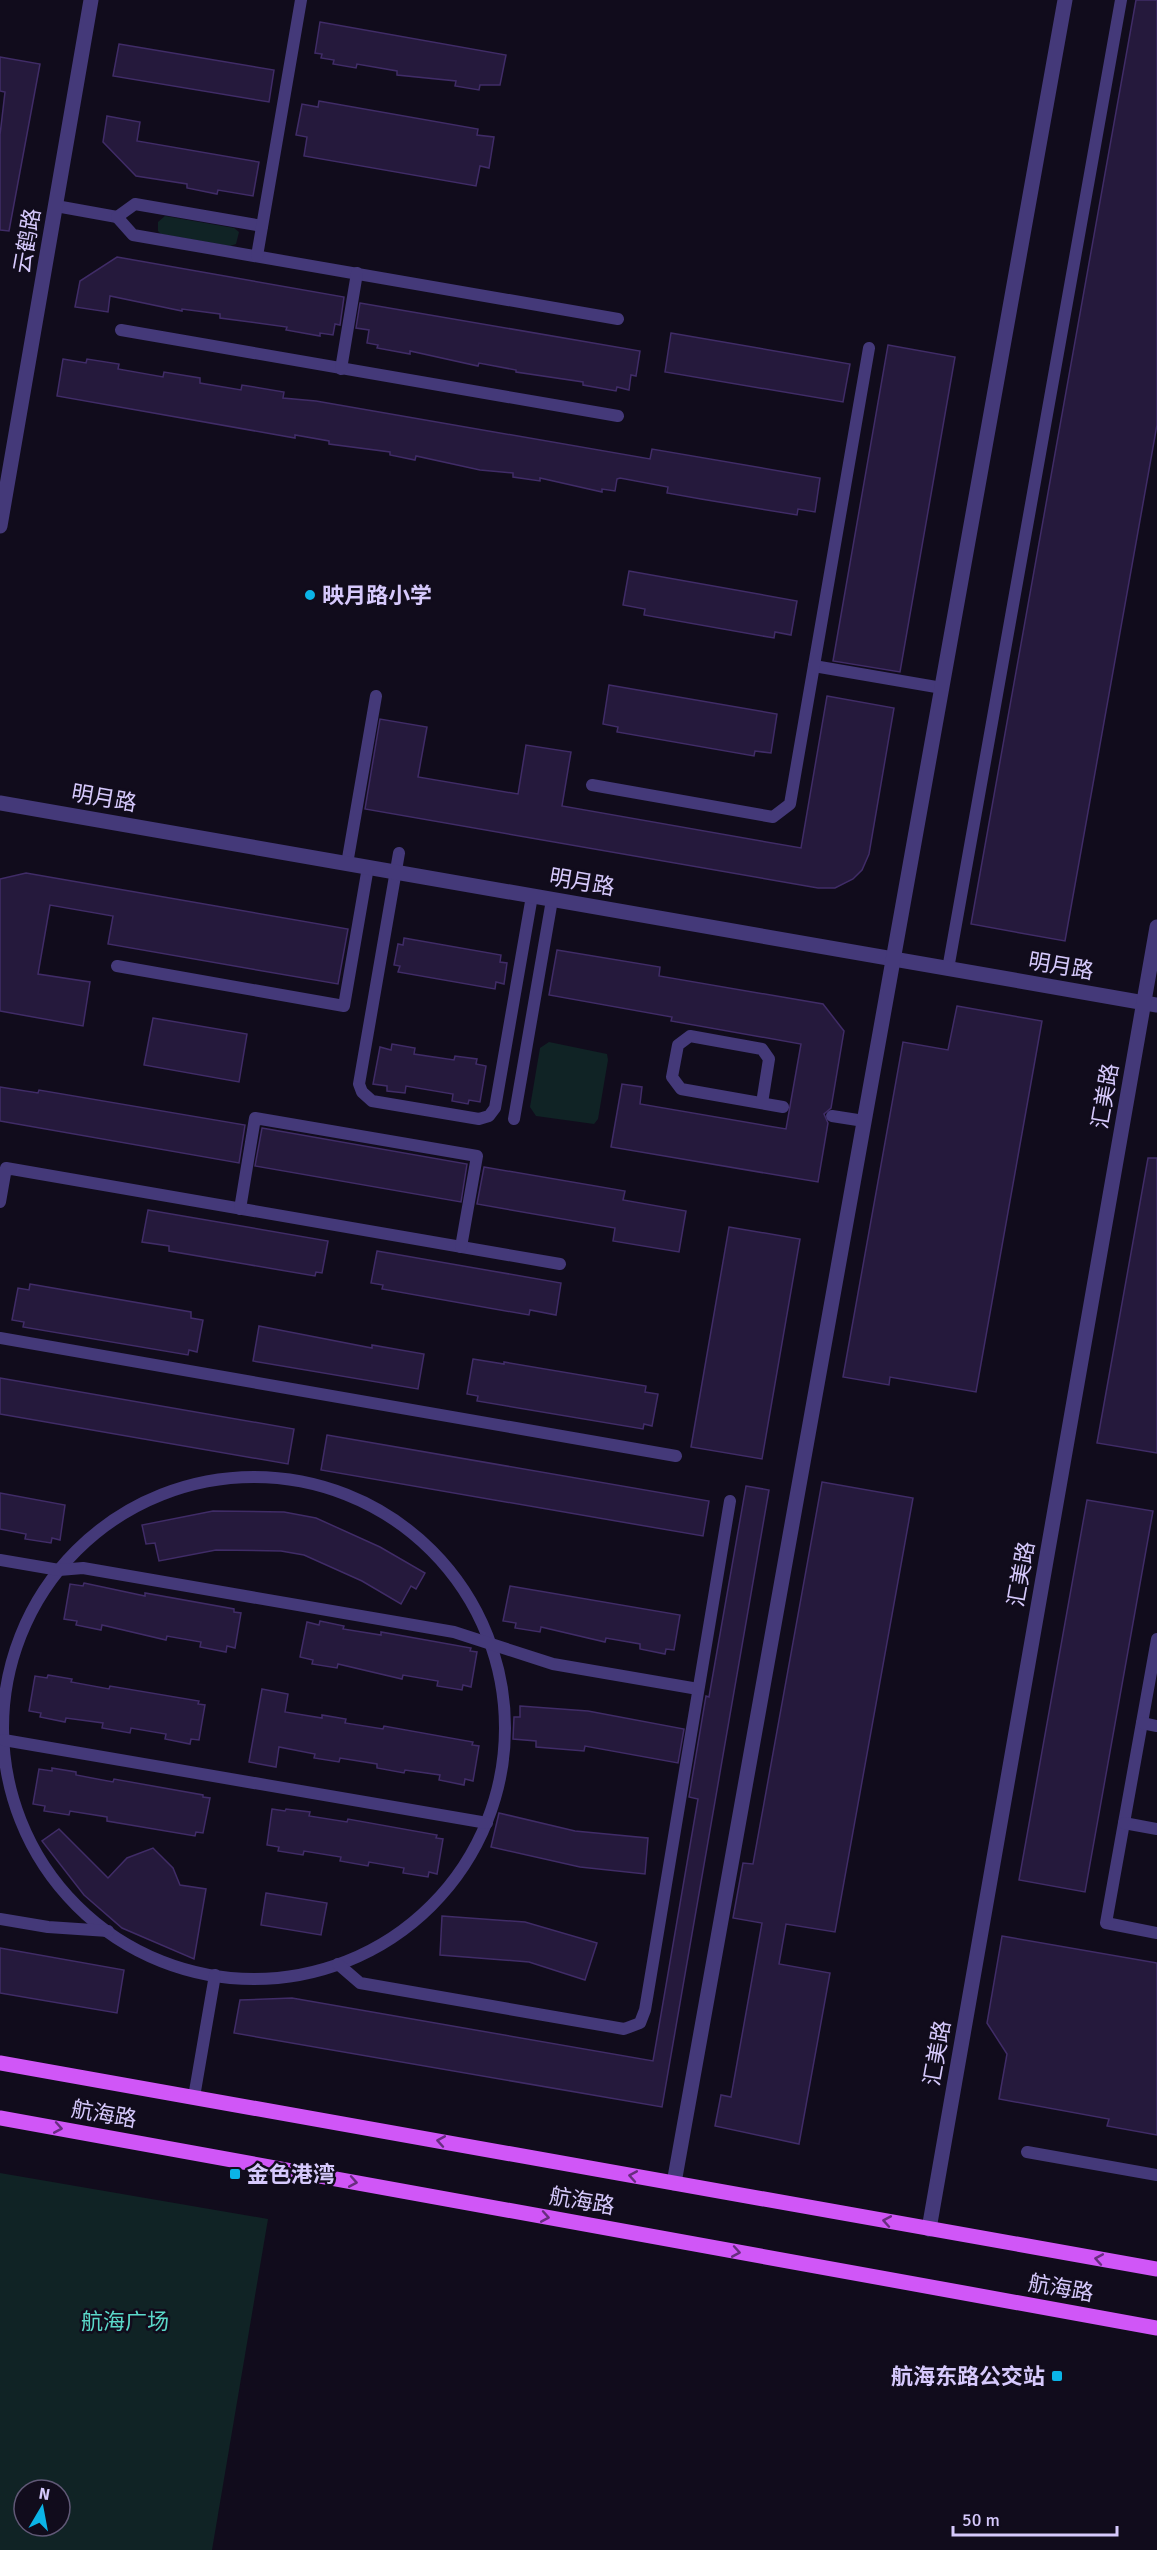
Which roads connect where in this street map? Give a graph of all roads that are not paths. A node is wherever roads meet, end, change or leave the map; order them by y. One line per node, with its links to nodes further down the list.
1 (91, 0): 5 (street, 云鹤路)
2 (301, 0): 7 (lane)
3 (1065, 0): 17 (street)
4 (1121, 0): 30 (lane)
5 (56, 206): 6 (lane); 15 (street, 云鹤路)
6 (117, 217): 7 (lane); 8 (lane)
7 (262, 226): 8 (lane)
8 (257, 256): 9 (lane)
9 (357, 273): 10 (lane); 13 (lane)
10 (618, 319)
11 (121, 330): 13 (lane)
12 (869, 348): 16 (lane)
13 (341, 369): 14 (lane)
14 (618, 416)
15 (0, 525)
16 (814, 666): 17 (lane); 19 (lane)
17 (942, 688): 28 (street)
18 (376, 696): 22 (lane)
19 (592, 785)
20 (0, 803): 22 (street, 明月路)
21 (399, 853): 24 (lane)
22 (347, 864): 23 (street, 明月路)
23 (368, 867): 24 (street, 明月路); 29 (lane)
24 (396, 872): 25 (street, 明月路); 25 (lane)
25 (532, 896): 26 (street, 明月路)
26 (552, 900): 28 (street, 明月路); 35 (lane)
27 (1157, 927): 31 (street, 汇美路)
28 (893, 959): 30 (street, 明月路); 36 (street)
29 (117, 966)
30 (948, 969): 31 (street, 明月路)
31 (1150, 1004): 66 (street, 汇美路)
32 (762, 1103): 32 (lane); 33 (lane)
33 (783, 1107)
34 (832, 1116): 36 (lane)
35 (514, 1119)
36 (864, 1121): 65 (street)
37 (0, 1202): 38 (lane)
38 (240, 1209): 39 (lane); 39 (lane)
39 (461, 1247): 40 (lane)
40 (560, 1264)
41 (0, 1338): 42 (lane)
42 (676, 1456)
43 (730, 1501): 48 (lane)
44 (0, 1560): 45 (lane)
45 (59, 1570): 47 (lane); 47 (lane); 51 (lane)
46 (1157, 1639): 49 (lane)
47 (491, 1644): 48 (lane); 52 (lane)
48 (698, 1689): 58 (lane)
49 (1142, 1723): 50 (lane); 53 (lane)
50 (1157, 1726)
51 (4, 1740): 52 (lane); 56 (lane)
52 (487, 1823): 58 (lane)
53 (1124, 1823): 54 (lane); 57 (lane)
54 (1157, 1829)
55 (0, 1919): 56 (lane)
56 (108, 1931): 59 (lane)
57 (1157, 1932)
58 (338, 1964): 59 (lane)
59 (215, 1975): 61 (lane)
60 (0, 2063): 61 (main road, 航海路)
61 (194, 2097): 65 (main road, 航海路, one-way to 61)
62 (0, 2118): 68 (main road, 航海路, one-way to 68)
63 (1027, 2152): 64 (lane)
64 (1157, 2175)
65 (675, 2183): 66 (main road, 航海路, one-way to 65)
66 (929, 2229): 67 (main road, 航海路, one-way to 66)
67 (1157, 2269)
68 (1157, 2328)

